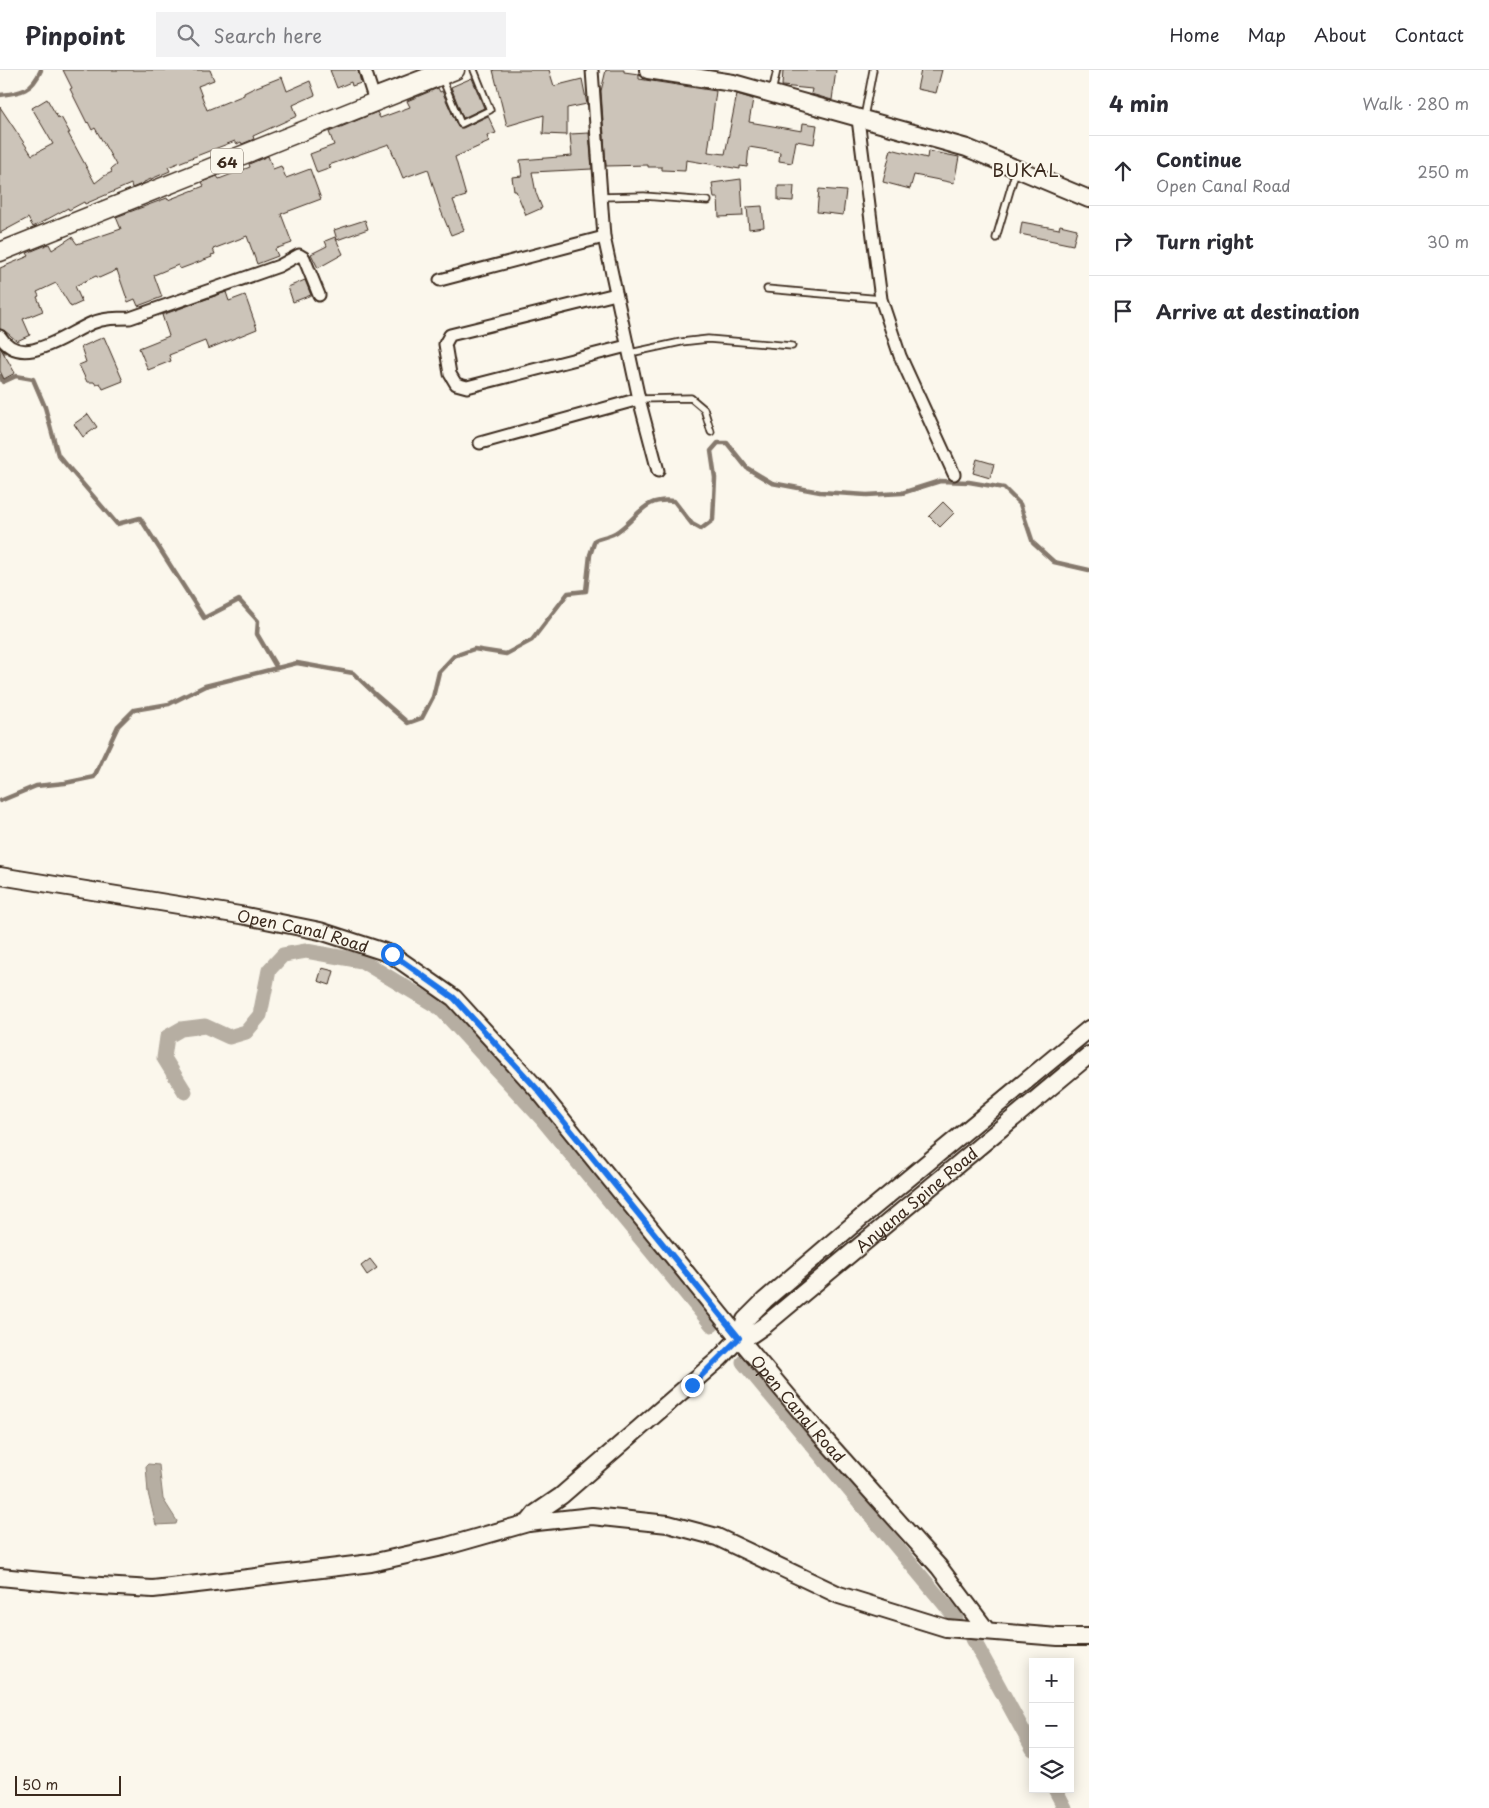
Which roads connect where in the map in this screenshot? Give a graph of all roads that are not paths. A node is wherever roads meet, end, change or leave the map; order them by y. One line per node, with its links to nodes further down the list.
1 (365, 70): 9 (street)
2 (474, 70): 7 (lane)
3 (592, 70): 12 (street)
4 (648, 70): 8 (main road)
5 (777, 70): 8 (lane)
6 (873, 70): 10 (lane)
7 (442, 72): 9 (main road, 64)
8 (772, 94): 10 (main road)
9 (374, 96): 17 (main road, 64)
10 (861, 119): 11 (main road); 22 (street)
11 (1017, 168): 13 (main road); 16 (lane)
12 (600, 197): 14 (lane); 15 (street)
13 (1089, 198)
14 (708, 201)
15 (604, 237): 18 (street); 20 (street)
16 (996, 238)
17 (0, 252)
18 (440, 280)
19 (768, 289): 22 (lane)
20 (616, 294): 25 (street); 25 (street)
21 (319, 295): 23 (street)
22 (882, 299): 30 (street)
23 (0, 336)
24 (792, 346): 25 (lane)
25 (629, 350): 26 (street)
26 (639, 399): 27 (lane); 28 (street); 29 (street)
27 (711, 432)
28 (480, 443)
29 (658, 471)
30 (954, 474)
31 (0, 876): 34 (main road, Open Canal Road)
32 (1089, 1029): 34 (main road, Anyana Spine Road)
33 (1089, 1055): 34 (main road, Anyana Spine Road)
34 (739, 1338): 35 (main road); 37 (main road, Open Canal Road)
35 (528, 1523): 36 (main road); 37 (main road)
36 (0, 1577)
37 (988, 1631): 38 (main road)
38 (1089, 1637)

